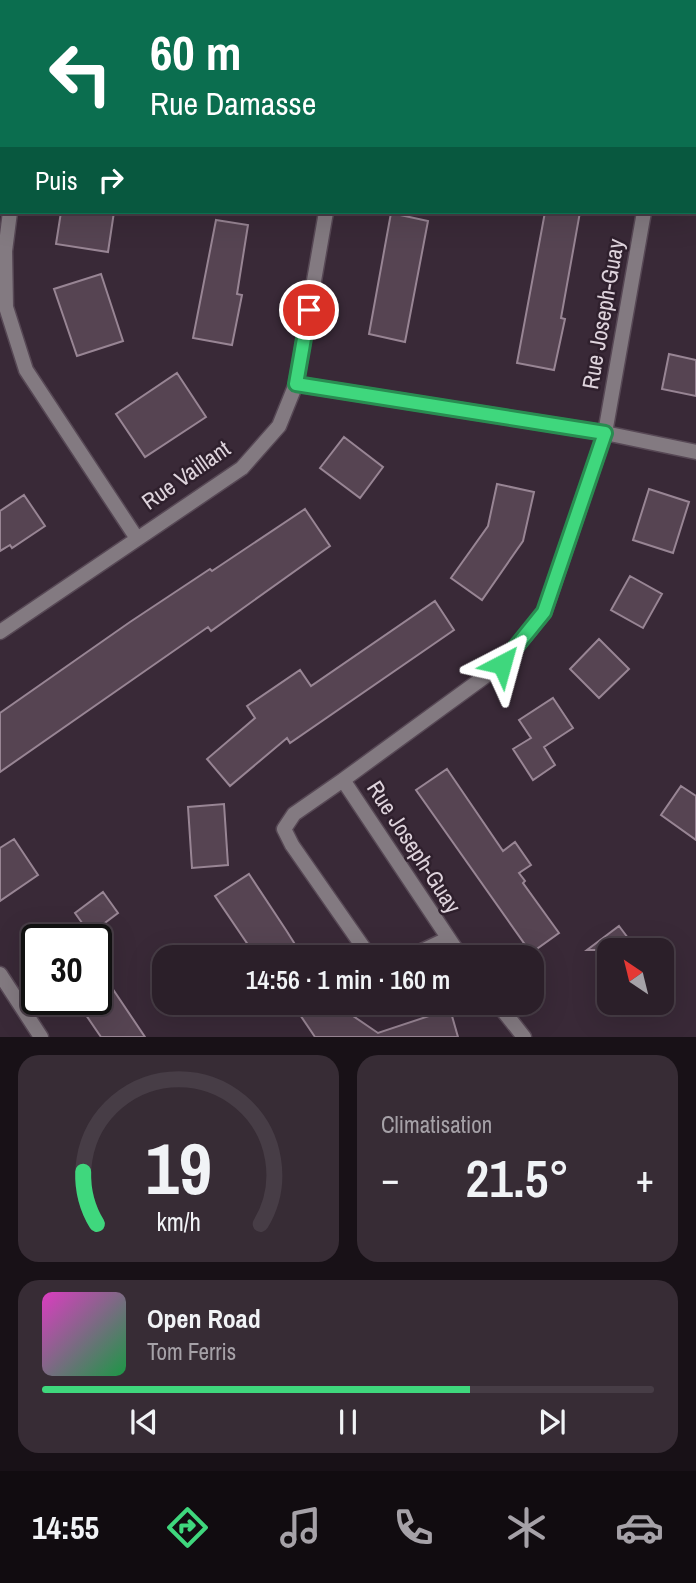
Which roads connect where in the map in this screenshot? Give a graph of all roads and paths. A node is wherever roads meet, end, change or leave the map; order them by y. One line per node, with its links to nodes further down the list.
1 (10, 214): 7 (street)
2 (326, 214): 4 (street, Rue Vaillant)
3 (644, 214): 5 (street, Rue Joseph-Guay)
4 (296, 384): 5 (street); 7 (street, Rue Vaillant)
5 (605, 433): 6 (street); 9 (street, Rue Joseph-Guay)
6 (696, 453)
7 (136, 537): 8 (street, Rue Vaillant)
8 (0, 632)
9 (342, 780): 10 (street, Rue Joseph-Guay); 11 (street, Rue Joseph-Guay)
10 (447, 939): 12 (street, Rue Joseph-Guay); 13 (street, Rue Joseph-Guay)
11 (362, 945)
12 (434, 945)
13 (452, 945)
14 (0, 974): 16 (street)
15 (507, 1015): 17 (street)
16 (41, 1037)
17 (524, 1037)

